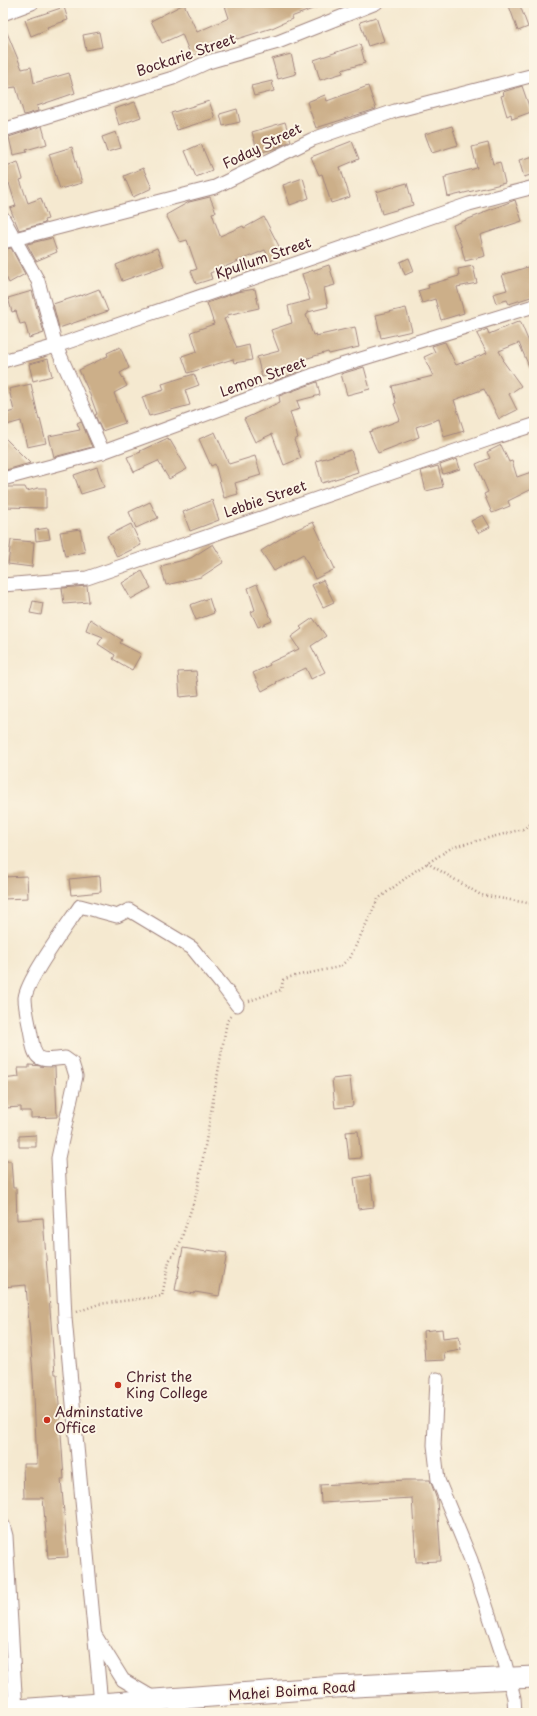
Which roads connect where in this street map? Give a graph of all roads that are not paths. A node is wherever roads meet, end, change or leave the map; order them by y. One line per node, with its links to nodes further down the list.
1 (32, 3): 3 (street)
2 (376, 3): 5 (street, Bockarie Street)
3 (3, 14)
4 (534, 75): 8 (street, Foday Street)
5 (3, 130)
6 (534, 187): 11 (street, Kpullum Street)
7 (3, 218): 8 (street)
8 (16, 239): 9 (street, Foday Street); 11 (street)
9 (3, 242)
10 (534, 306): 14 (street, Lemon Street)
11 (56, 346): 12 (street, Kpullum Street); 14 (street)
12 (3, 361)
13 (534, 425): 16 (street, Lebbie Street)
14 (103, 452): 15 (street, Lemon Street)
15 (3, 479)
16 (3, 585)
17 (237, 1005): 20 (street)
18 (437, 1379): 22 (street)
19 (3, 1525): 25 (street)
20 (93, 1631): 23 (street); 24 (street)
21 (534, 1677): 22 (main road, Mahei Boima Road)
22 (509, 1679): 23 (main road, Mahei Boima Road); 26 (street)
23 (159, 1701): 24 (main road, Mahei Boima Road)
24 (101, 1704): 25 (main road, Mahei Boima Road)
25 (10, 1711)
26 (514, 1713)

